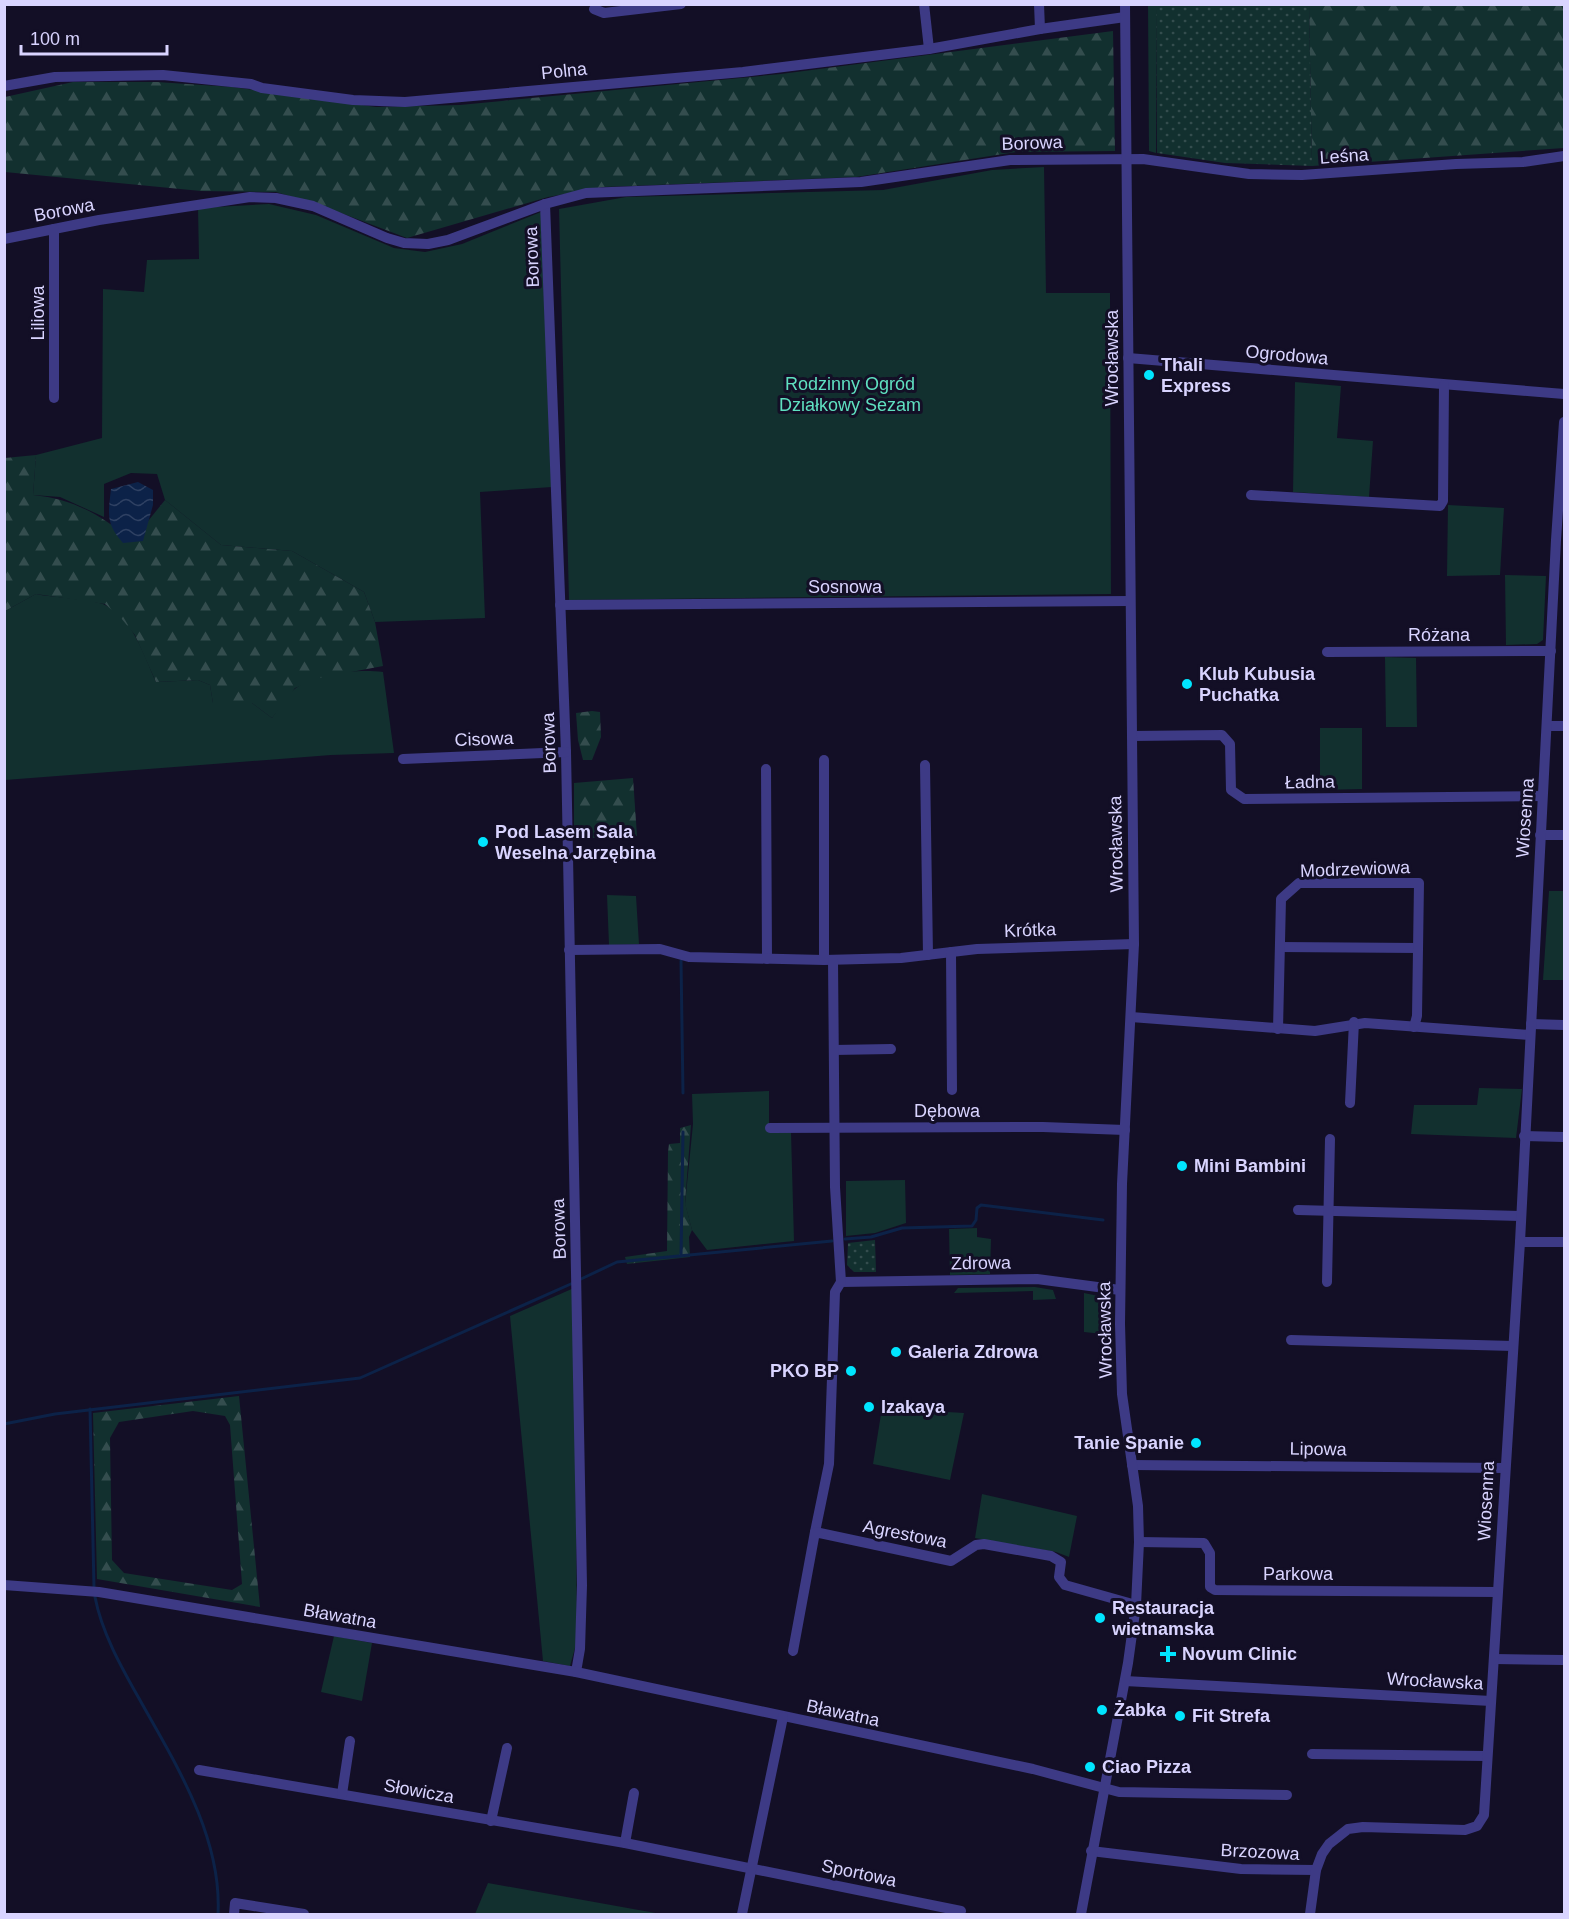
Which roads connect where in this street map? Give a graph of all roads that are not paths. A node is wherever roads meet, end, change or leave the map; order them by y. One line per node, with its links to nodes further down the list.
1 (681, 4): 5 (street)
2 (924, 4): 8 (street)
3 (1039, 4): 7 (street)
4 (1125, 4): 6 (street, Wrocławska)
5 (594, 9)
6 (1125, 17): 7 (street, Polna); 11 (street, Wrocławska)
7 (1040, 29): 8 (street, Polna)
8 (929, 49): 9 (street, Polna)
9 (4, 86)
10 (1564, 156): 11 (street, Leśna)
11 (1127, 159): 12 (street, Borowa); 15 (street, Wrocławska)
12 (544, 204): 13 (street, Borowa); 22 (street, Borowa)
13 (54, 229): 14 (street, Borowa); 18 (street, Liliowa)
14 (4, 239)
15 (1128, 358): 16 (street, Ogrodowa); 21 (street, Wrocławska)
16 (1444, 386): 17 (street, Ogrodowa); 20 (street)
17 (1564, 394)
18 (54, 398)
19 (1564, 422): 23 (street, Wiosenna)
20 (1251, 495)
21 (1130, 602): 22 (street, Sosnowa); 29 (street, Wrocławska)
22 (560, 605): 30 (street, Borowa)
23 (1552, 632): 24 (street); 25 (street, Wiosenna)
24 (1564, 632)
25 (1551, 651): 26 (street, Różana); 27 (street, Wiosenna)
26 (1327, 652)
27 (1548, 726): 28 (street); 35 (street, Wiosenna)
28 (1564, 726)
29 (1132, 736): 35 (street, Ładna); 38 (street, Wrocławska)
30 (566, 752): 31 (street, Cisowa); 41 (street, Borowa)
31 (403, 759)
32 (824, 760): 45 (street)
33 (925, 765): 43 (street)
34 (766, 769): 44 (street)
35 (1542, 796): 36 (street, Wiosenna)
36 (1540, 835): 37 (street); 51 (street, Wiosenna)
37 (1564, 835)
38 (1134, 944): 42 (street, Krótka); 46 (street, Wrocławska)
39 (1280, 947): 40 (street); 40 (street, Modrzewiowa); 50 (street, Modrzewiowa)
40 (1418, 948): 49 (street, Modrzewiowa)
41 (569, 950): 44 (street, Krótka); 82 (street, Borowa)
42 (951, 952): 43 (street, Krótka); 54 (street)
43 (928, 955): 45 (street, Krótka)
44 (767, 959): 45 (street, Krótka)
45 (829, 960): 53 (street)
46 (1131, 1017): 50 (street); 58 (street, Wrocławska)
47 (1354, 1023): 49 (street); 50 (street); 55 (street)
48 (1564, 1025): 51 (street)
49 (1414, 1027): 51 (street)
50 (1278, 1029)
51 (1530, 1030): 59 (street, Wiosenna)
52 (891, 1049): 53 (street)
53 (834, 1050): 57 (street)
54 (952, 1090)
55 (1350, 1103)
56 (770, 1128): 57 (street, Dębowa)
57 (834, 1128): 58 (street, Dębowa); 67 (street)
58 (1125, 1130): 69 (street, Wrocławska)
59 (1524, 1137): 60 (street); 64 (street, Wiosenna)
60 (1564, 1137)
61 (1330, 1139): 63 (street)
62 (1298, 1210): 63 (street)
63 (1329, 1211): 64 (street); 68 (street)
64 (1520, 1216): 65 (street, Wiosenna)
65 (1520, 1242): 66 (street); 71 (street, Wiosenna)
66 (1564, 1242)
67 (841, 1282): 69 (street, Zdrowa); 74 (street)
68 (1328, 1282)
69 (1120, 1290): 72 (street, Wrocławska)
70 (1291, 1340): 71 (street)
71 (1513, 1346): 73 (street, Wiosenna)
72 (1131, 1465): 73 (street, Lipowa); 75 (street, Wrocławska)
73 (1505, 1468): 77 (street, Wiosenna)
74 (815, 1532): 78 (street, Agrestowa); 79 (street)
75 (1140, 1542): 77 (street, Parkowa); 78 (street, Wrocławska)
76 (4, 1585): 82 (street, Bławatna)
77 (1497, 1592): 80 (street, Wiosenna)
78 (1136, 1605): 83 (street, Wrocławska)
79 (793, 1651)
80 (1494, 1659): 81 (street); 84 (street, Wiosenna)
81 (1564, 1660)
82 (576, 1672): 85 (street, Bławatna)
83 (1125, 1681): 84 (street, Wrocławska); 91 (street, Wrocławska)
84 (1491, 1701): 89 (street, Wiosenna)
85 (783, 1717): 91 (street, Bławatna); 99 (street)
86 (350, 1740): 93 (street)
87 (507, 1748): 95 (street)
88 (1312, 1754): 89 (street)
89 (1487, 1756): 96 (street, Wiosenna)
90 (199, 1770): 93 (street, Słowicza)
91 (1103, 1789): 94 (street); 98 (street, Wrocławska)
92 (634, 1793): 97 (street)
93 (342, 1794): 95 (street, Słowicza)
94 (1287, 1795)
95 (491, 1821): 97 (street, Słowicza)
96 (1478, 1826): 100 (street, Brzozowa)
97 (625, 1842): 99 (street, Słowicza)
98 (1091, 1851): 100 (street, Brzozowa); 105 (street, Wrocławska)
99 (751, 1867): 101 (street, Sportowa); 104 (street)
100 (1316, 1870): 106 (street)
101 (961, 1911)
102 (234, 1914): 103 (street)
103 (304, 1914)
104 (742, 1914)
105 (1081, 1914)
106 (1310, 1914)

